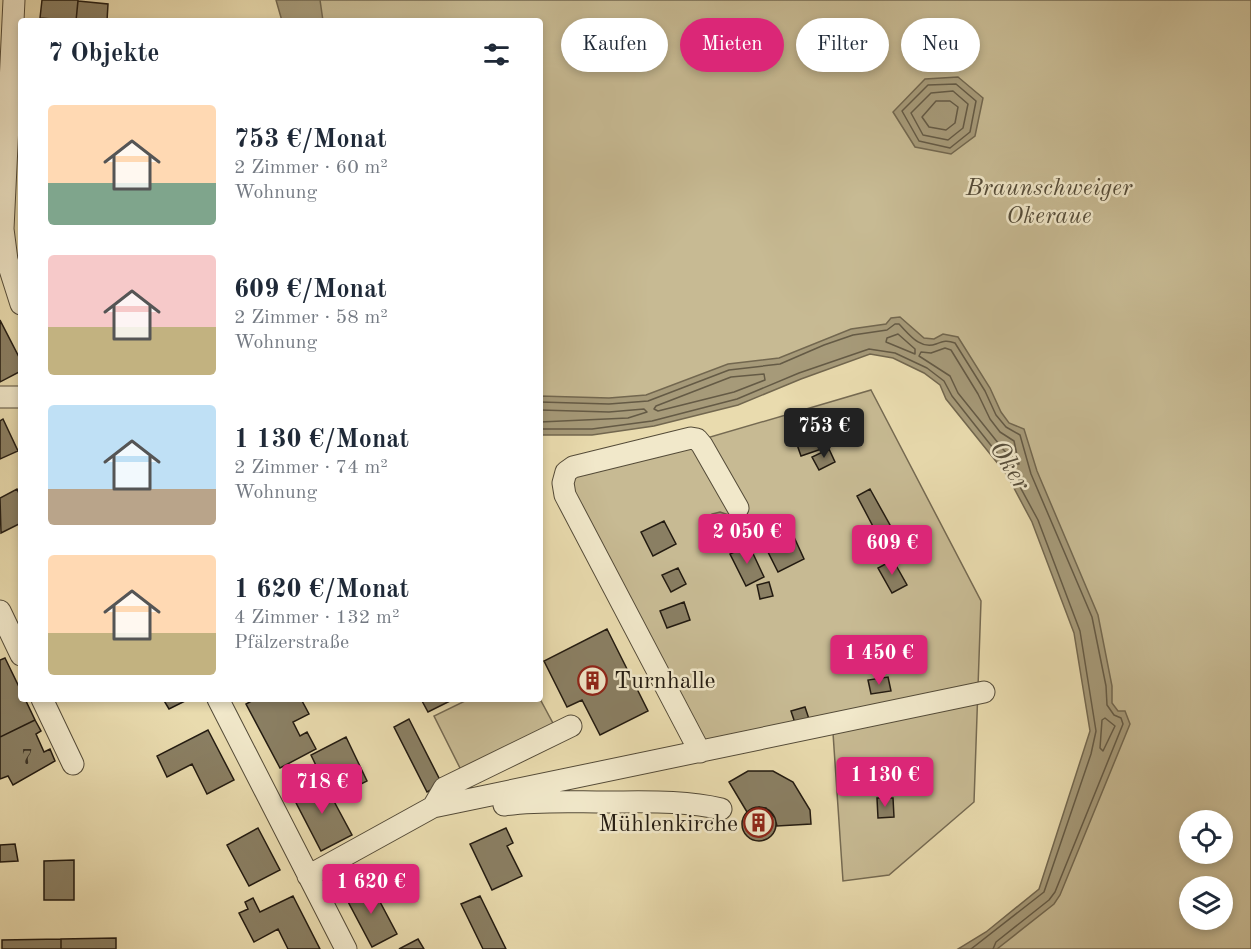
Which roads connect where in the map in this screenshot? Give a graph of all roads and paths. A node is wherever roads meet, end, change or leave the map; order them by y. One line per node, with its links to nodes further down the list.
1 (14, 0): 2 (street)
2 (18, 290)
3 (0, 397): 4 (street)
4 (18, 397)
5 (738, 508): 12 (street)
6 (0, 611): 7 (street)
7 (18, 649)
8 (984, 692): 12 (street)
9 (43, 702): 13 (street)
10 (220, 702): 16 (street)
11 (571, 726): 14 (street)
12 (699, 752): 14 (street)
13 (73, 764)
14 (434, 807): 15 (street); 16 (street)
15 (721, 809)
16 (308, 876): 17 (street)
17 (345, 949)

